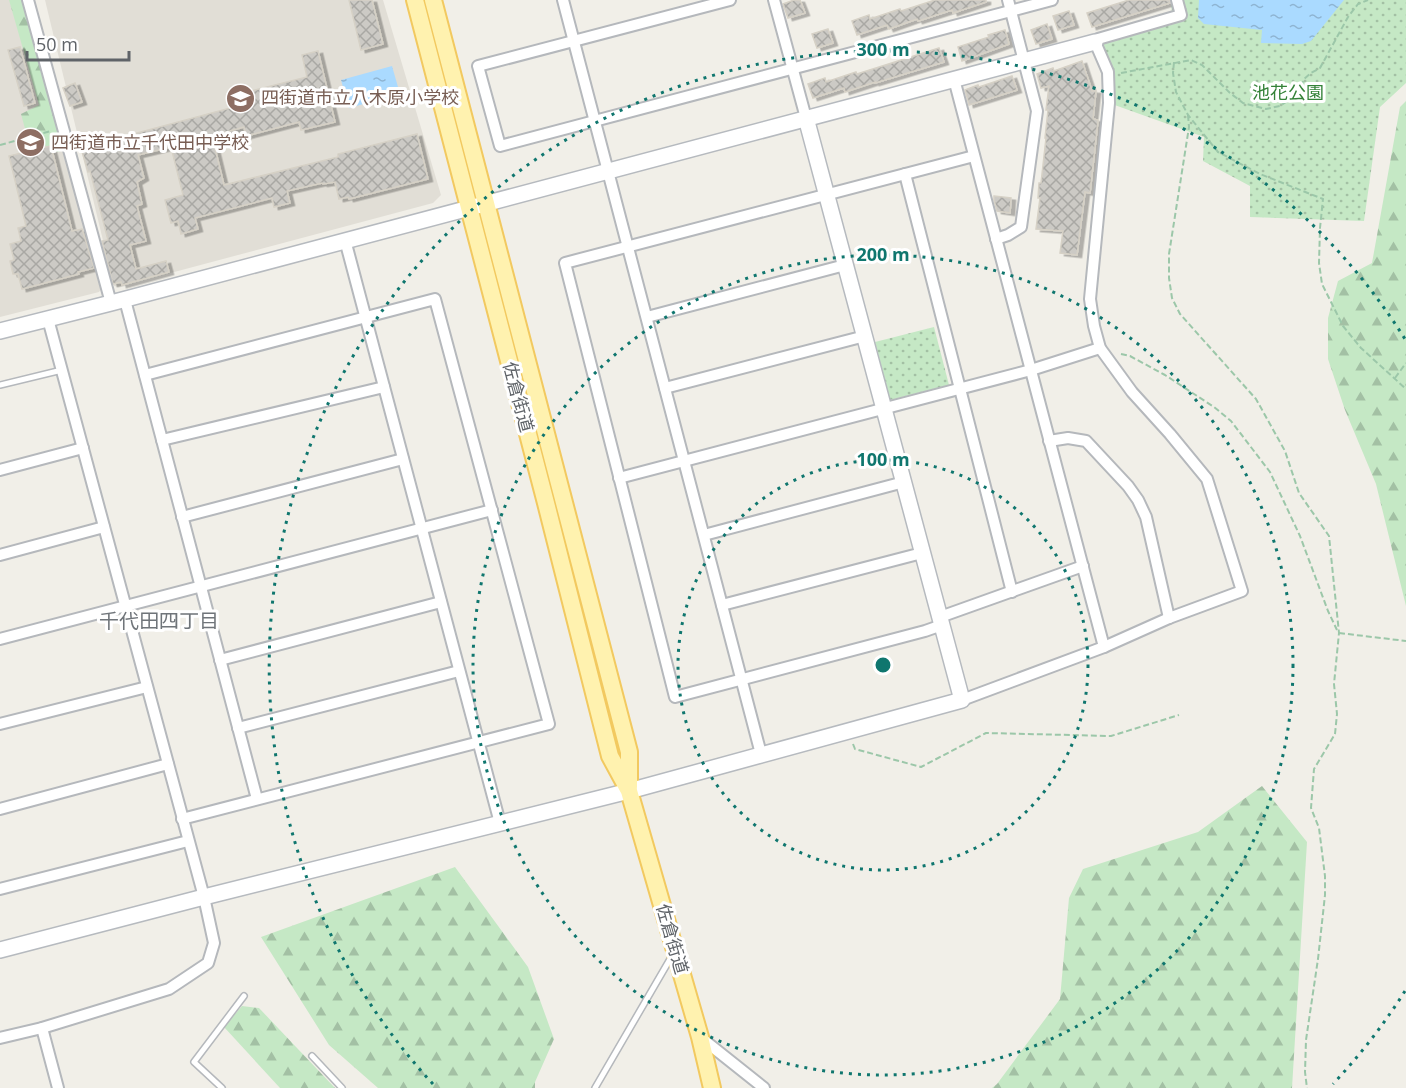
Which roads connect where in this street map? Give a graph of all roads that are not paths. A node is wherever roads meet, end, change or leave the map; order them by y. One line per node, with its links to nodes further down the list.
1 (28, 0): 27 (street)
2 (415, 0): 22 (main road, 佐倉街道)
3 (433, 0): 21 (main road, 佐倉街道)
4 (563, 0): 10 (street)
5 (730, 0): 10 (street)
6 (774, 0): 13 (street)
7 (1052, 0): 9 (street)
8 (1178, 0): 11 (street)
9 (1010, 5): 12 (street); 13 (street)
10 (574, 41): 16 (street); 16 (street)
11 (1095, 42): 12 (street); 33 (street)
12 (1024, 61): 14 (street); 23 (street)
13 (793, 69): 15 (street); 16 (street)
14 (954, 79): 15 (street); 17 (street)
15 (806, 118): 18 (street); 20 (street)
16 (595, 121): 18 (street)
17 (974, 156): 19 (street); 23 (street)
18 (608, 171): 21 (street); 25 (street)
19 (905, 174): 20 (street); 40 (street)
20 (827, 195): 25 (street); 26 (street)
21 (486, 203): 22 (street); 77 (main road, 佐倉街道)
22 (469, 207): 24 (street); 77 (main road, 佐倉街道)
23 (996, 239): 35 (street)
24 (345, 240): 27 (street); 28 (street)
25 (628, 247): 29 (street); 48 (street)
26 (845, 265): 29 (street); 32 (street)
27 (118, 302): 30 (street); 36 (street)
28 (366, 317): 36 (street); 38 (street); 50 (street)
29 (647, 317): 39 (street)
30 (48, 319): 31 (street); 34 (street)
31 (0, 331)
32 (865, 336): 39 (street); 41 (street)
33 (1100, 348): 35 (street); 63 (street)
34 (62, 370): 37 (lane); 44 (street)
35 (1031, 370): 40 (street); 43 (street)
36 (145, 375): 42 (street)
37 (0, 385)
38 (384, 387): 42 (street); 45 (street)
39 (665, 388): 46 (street)
40 (960, 389): 41 (street); 59 (street)
41 (884, 409): 46 (street); 49 (street)
42 (162, 440): 51 (street)
43 (1049, 441): 57 (street); 63 (street)
44 (83, 448): 47 (street); 52 (street)
45 (403, 459): 51 (street); 53 (street)
46 (684, 461): 48 (street); 54 (street)
47 (0, 470)
48 (619, 478): 69 (street)
49 (904, 482): 54 (street); 55 (street)
50 (492, 510): 53 (street); 74 (street)
51 (182, 517): 58 (street)
52 (104, 527): 56 (street); 62 (street)
53 (422, 528): 58 (street); 60 (street)
54 (704, 535): 61 (street)
55 (922, 553): 61 (street); 64 (street)
56 (0, 555)
57 (1083, 567): 59 (street); 66 (street)
58 (201, 586): 62 (street); 67 (street)
59 (1012, 592): 64 (street)
60 (441, 602): 67 (street); 68 (street)
61 (722, 605): 69 (street)
62 (125, 606): 65 (street); 70 (street)
63 (1170, 618): 66 (street)
64 (941, 621): 69 (street); 71 (street)
65 (0, 639)
66 (1104, 647): 71 (street)
67 (220, 660): 73 (street)
68 (459, 671): 73 (street); 74 (street)
69 (742, 680): 75 (street)
70 (147, 687): 72 (street); 76 (street)
71 (962, 700): 75 (street)
72 (0, 724)
73 (238, 728): 78 (street)
74 (478, 742): 78 (street); 81 (street)
75 (761, 754): 77 (street)
76 (168, 764): 79 (street); 80 (street)
77 (629, 790): 81 (street); 86 (main road, 佐倉街道)
78 (257, 800): 80 (street)
79 (0, 809)
80 (182, 819): 82 (street)
81 (500, 823): 84 (street)
82 (188, 841): 83 (street); 84 (street)
83 (0, 889)
84 (204, 897): 85 (street); 88 (street)
85 (0, 950)
86 (675, 950): 89 (main road, 佐倉街道); 95 (lane)
87 (244, 996): 93 (lane)
88 (42, 1028): 90 (street); 92 (street)
89 (700, 1037): 96 (main road, 佐倉街道); 97 (street)
90 (0, 1038)
91 (312, 1056): 94 (lane)
92 (58, 1088)
93 (222, 1088)
94 (342, 1088)
95 (596, 1088)
96 (712, 1088)
97 (764, 1088)

